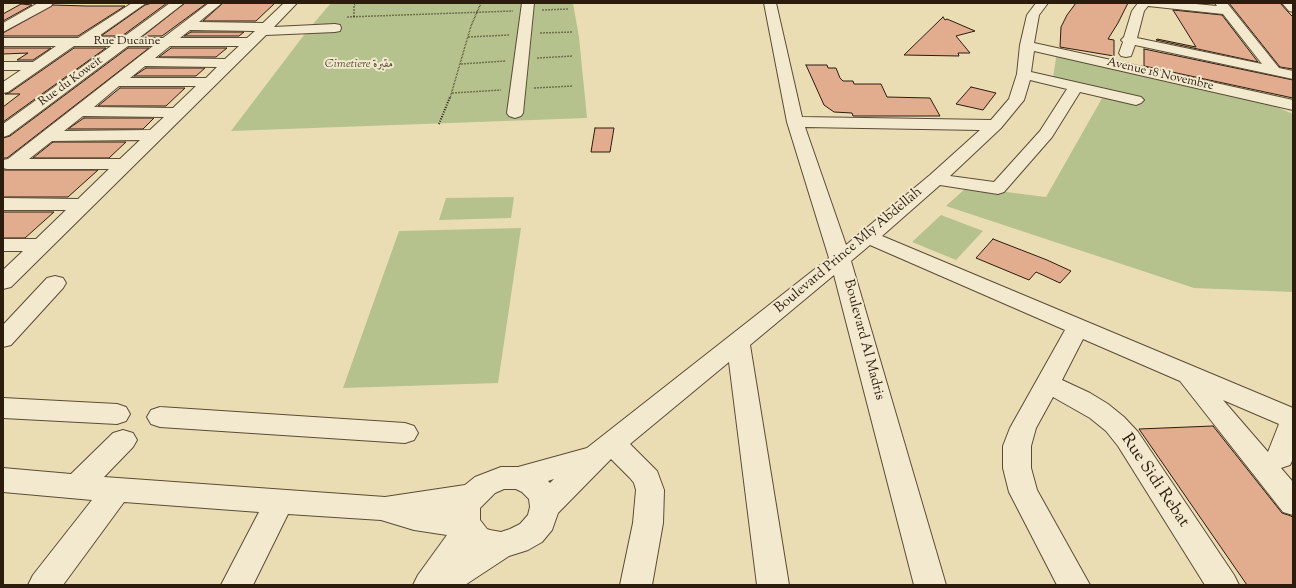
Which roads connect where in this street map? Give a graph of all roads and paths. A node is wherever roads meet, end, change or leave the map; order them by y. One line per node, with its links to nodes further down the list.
1 (47, 3): 21 (street)
2 (140, 3): 26 (street)
3 (178, 3): 27 (street, Rue du Koweit)
4 (216, 3): 20 (street)
5 (291, 3): 23 (street)
6 (356, 3): 19 (path)
7 (481, 3): 17 (path)
8 (770, 3): 47 (street, Boulevard Al Madris)
9 (1042, 3): 29 (street, Boulevard Prince Mly Abdellah)
10 (1144, 3): 24 (street)
11 (1151, 3): 14 (street)
12 (1288, 3): 15 (street)
13 (528, 7): 16 (path); 17 (path); 46 (street)
14 (1224, 7): 35 (street)
15 (1293, 8)
16 (568, 9)
17 (478, 12): 19 (path); 48 (path)
18 (347, 17): 19 (path)
19 (354, 17)
20 (186, 26): 23 (street); 28 (street)
21 (3, 28)
22 (335, 28): 23 (street)
23 (260, 33): 28 (street, Rue Ducaine); 31 (street)
24 (1128, 40): 34 (street); 35 (street)
25 (3, 42): 26 (street, Rue Ducaine)
26 (76, 42): 27 (street, Rue Ducaine); 33 (street)
27 (126, 42): 28 (street, Rue Ducaine); 50 (street, Rue du Koweit)
28 (165, 42): 30 (street)
29 (1027, 45): 34 (street, Avenue 18 Novembre); 36 (street, Boulevard Prince Mly Abdellah)
30 (142, 62): 31 (street); 38 (street)
31 (229, 63): 39 (street)
32 (3, 66): 33 (street)
33 (35, 66): 41 (street)
34 (1123, 67): 43 (street, Avenue 18 Novembre)
35 (1275, 72): 37 (street)
36 (1024, 74): 40 (street); 49 (street, Boulevard Prince Mly Abdellah)
37 (1293, 75)
38 (116, 82): 39 (street); 44 (street)
39 (210, 82): 45 (street)
40 (1076, 87): 42 (street); 55 (street)
41 (3, 89)
42 (1136, 100)
43 (1293, 105)
44 (80, 111): 45 (street); 52 (street)
45 (178, 113): 51 (street)
46 (515, 113)
47 (795, 122): 49 (street); 61 (street, Boulevard Al Madris)
48 (439, 124)
49 (996, 125): 55 (street, Boulevard Prince Mly Abdellah)
50 (3, 132)
51 (155, 134): 52 (street); 54 (street)
52 (49, 136): 53 (street)
53 (8, 164): 54 (street)
54 (125, 164): 57 (street)
55 (936, 179): 58 (street, Boulevard Prince Mly Abdellah)
56 (3, 204): 57 (street)
57 (82, 205): 60 (street)
58 (868, 237): 61 (street, Boulevard Prince Mly Abdellah); 64 (street)
59 (3, 245): 60 (street)
60 (41, 245): 62 (street)
61 (840, 259): 66 (street, Boulevard Prince Mly Abdellah); 92 (street, Boulevard Al Madris)
62 (3, 282)
63 (55, 283): 65 (street)
64 (1078, 327): 67 (street); 68 (street)
65 (3, 339)
66 (738, 343): 73 (street, Boulevard Prince Mly Abdellah); 91 (street)
67 (1188, 374): 71 (street); 81 (street)
68 (1047, 384): 93 (street); 94 (street, Rue Sidi Rebat)
69 (3, 408): 77 (street)
70 (160, 417): 72 (street)
71 (1293, 420): 74 (street)
72 (405, 433)
73 (603, 450): 75 (street, Boulevard Prince Mly Abdellah); 82 (street, Boulevard Prince Mly Abdellah); 90 (street)
74 (1280, 457)
75 (518, 478): 79 (street); 82 (street)
76 (3, 480): 77 (street)
77 (78, 486): 78 (street)
78 (117, 490): 80 (street); 86 (street)
79 (472, 496): 83 (street); 84 (street)
80 (280, 501): 83 (street); 87 (street)
81 (1293, 503)
82 (545, 507): 85 (street)
83 (381, 508): 84 (street)
84 (467, 528): 85 (street); 88 (street)
85 (501, 545): 89 (street)
86 (44, 585)
87 (237, 585)
88 (429, 585)
89 (438, 585)
90 (636, 585)
91 (773, 585)
92 (930, 585)
93 (1074, 585)
94 (1223, 585)

